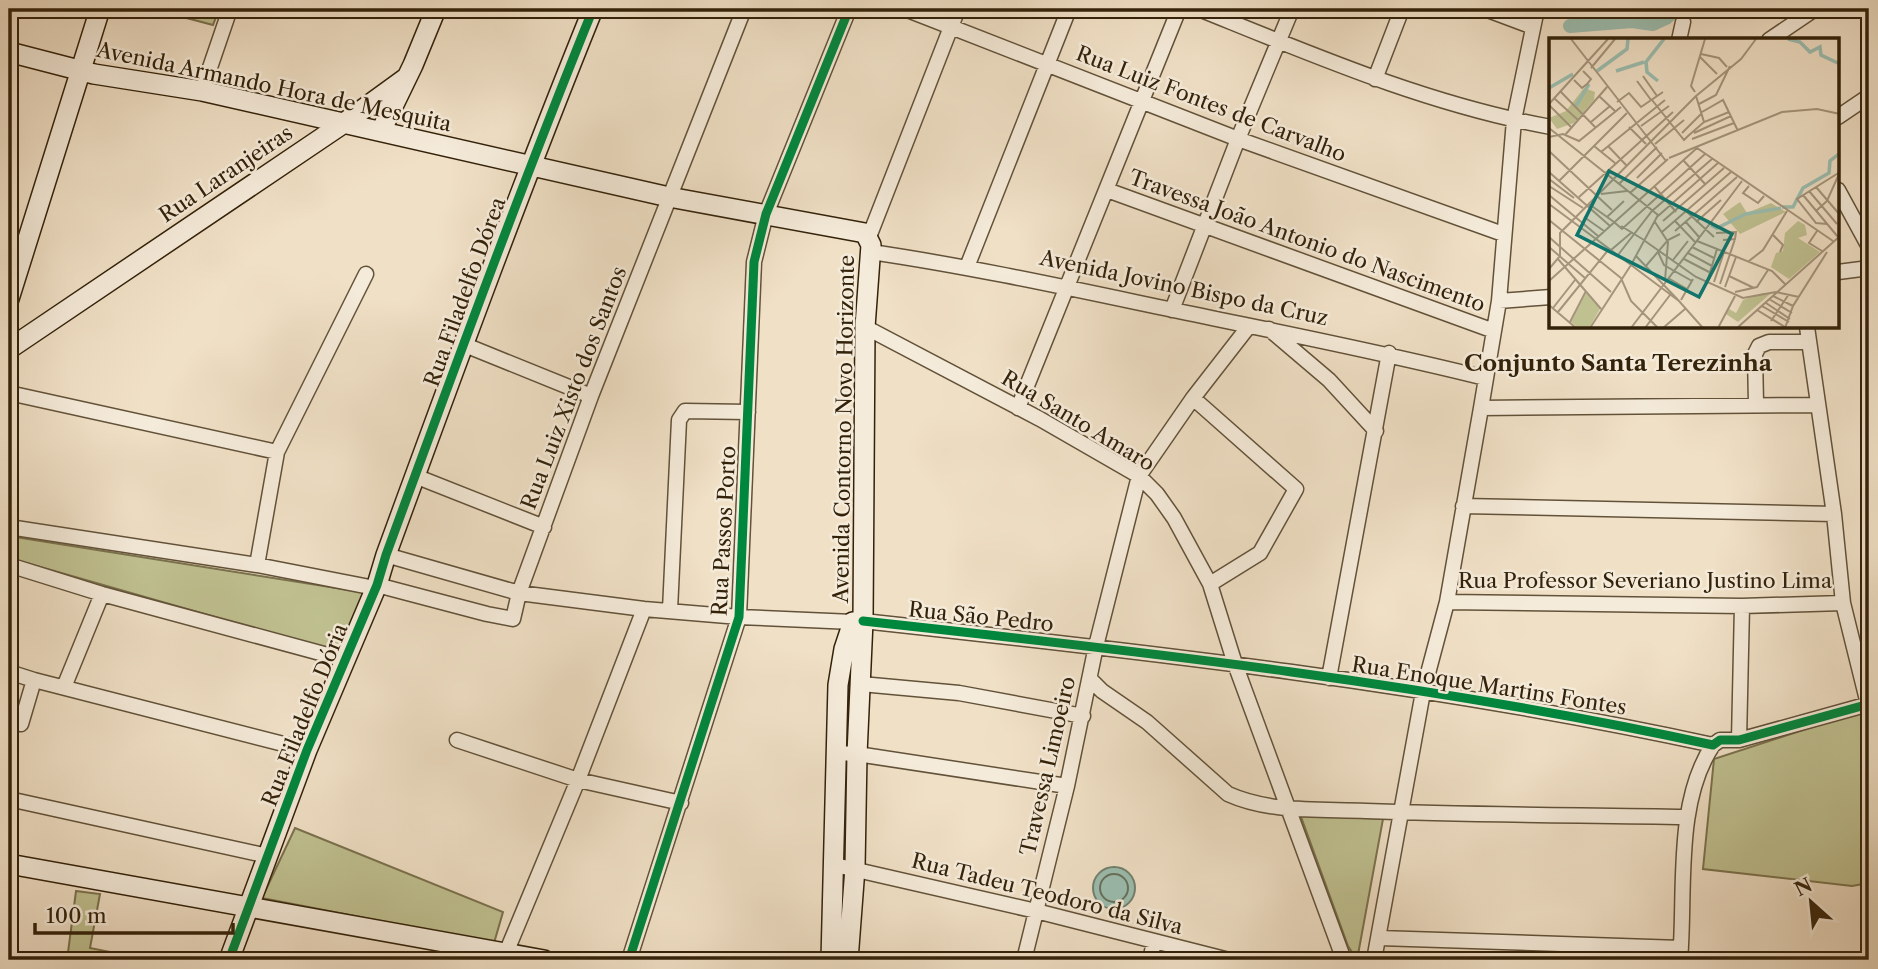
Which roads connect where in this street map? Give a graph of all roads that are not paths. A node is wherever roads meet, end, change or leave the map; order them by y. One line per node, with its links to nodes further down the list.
1 (100, 9): 25 (main road)
2 (230, 9): 28 (street)
3 (436, 9): 26 (main road)
4 (593, 9): 37 (main road, Rua Filadelfo Dórea)
5 (744, 9): 40 (street, Rua Luiz Xisto dos Santos)
6 (849, 9): 41 (street, Rua Passos Porto)
7 (905, 9): 18 (street, Rua Luiz Fontes de Carvalho)
8 (958, 9): 18 (street)
9 (1069, 9): 24 (street)
10 (1179, 9): 30 (street)
11 (1199, 9): 22 (street)
12 (1292, 9): 22 (street)
13 (1402, 9): 27 (street)
14 (1485, 9): 19 (street)
15 (1537, 9): 19 (street)
16 (1815, 9): 21 (street)
17 (1683, 22): 20 (street)
18 (951, 26): 24 (street, Rua Luiz Fontes de Carvalho); 45 (street)
19 (1534, 27): 32 (street)
20 (1679, 38)
21 (1772, 38)
22 (1278, 41): 27 (street); 36 (street)
23 (9, 52): 25 (main road, Avenida Armando Hora de Mesquita)
24 (1048, 64): 30 (street, Rua Luiz Fontes de Carvalho); 47 (street)
25 (79, 70): 28 (main road, Avenida Armando Hora de Mesquita); 53 (main road)
26 (406, 78): 33 (main road, Rua Laranjeiras); 35 (main road)
27 (1375, 79): 32 (street)
28 (202, 91): 33 (main road, Avenida Armando Hora de Mesquita)
29 (1869, 96): 31 (street)
30 (1140, 102): 36 (street, Rua Luiz Fontes de Carvalho); 38 (street)
31 (1840, 116)
32 (1514, 120): 34 (street); 44 (street)
33 (344, 123): 35 (main road, Avenida Armando Hora de Mesquita); 62 (main road, Rua Laranjeiras)
34 (1549, 127)
35 (381, 131): 37 (main road, Avenida Armando Hora de Mesquita)
36 (1237, 139): 42 (street); 44 (street, Rua Luiz Fontes de Carvalho)
37 (530, 164): 40 (main road, Avenida Jovino Bispo da Cruz); 61 (main road, Rua Filadelfo Dórea)
38 (1107, 190): 42 (street, Travessa João Antonio do Nascimento); 51 (street)
39 (1840, 193): 43 (street)
40 (669, 197): 41 (main road, Avenida Jovino Bispo da Cruz); 66 (street, Rua Luiz Xisto dos Santos)
41 (766, 214): 45 (main road, Avenida Jovino Bispo da Cruz); 72 (street, Rua Passos Porto)
42 (1205, 225): 55 (street); 59 (street, Travessa João Antonio do Nascimento)
43 (1865, 228): 46 (street)
44 (1503, 234): 54 (street)
45 (870, 245): 47 (street, Avenida Jovino Bispo da Cruz); 57 (main road, Avenida Contorno Novo Horizonte)
46 (1869, 247)
47 (967, 267): 51 (street, Avenida Jovino Bispo da Cruz)
48 (1869, 268): 49 (street)
49 (1840, 272)
50 (366, 274): 74 (street)
51 (1067, 286): 55 (street, Avenida Jovino Bispo da Cruz); 70 (street)
52 (1549, 297): 54 (street)
53 (9, 299)
54 (1499, 301): 59 (street)
55 (1172, 310): 56 (street, Avenida Jovino Bispo da Cruz)
56 (1249, 326): 58 (street, Avenida Jovino Bispo da Cruz); 67 (street, Travessa Limoeiro)
57 (865, 327): 70 (street, Rua Santo Amaro); 94 (main road, Avenida Contorno Novo Horizonte)
58 (1268, 328): 63 (street, Avenida Jovino Bispo da Cruz); 73 (street)
59 (1494, 331): 64 (street)
60 (1808, 335): 68 (street); 69 (street)
61 (465, 345): 66 (street); 75 (main road, Rua Filadelfo Dórea)
62 (9, 349)
63 (1389, 354): 64 (street, Avenida Jovino Bispo da Cruz); 73 (street)
64 (1485, 377): 71 (street)
65 (9, 393): 74 (street)
66 (591, 396): 80 (street, Rua Luiz Xisto dos Santos)
67 (1193, 398): 76 (street, Travessa Limoeiro); 84 (street)
68 (1756, 404): 69 (street); 71 (street)
69 (1817, 405): 78 (street)
70 (1018, 408): 76 (street, Rua Santo Amaro)
71 (1481, 408): 77 (street)
72 (748, 412): 92 (street); 93 (street, Rua Passos Porto)
73 (1376, 431): 100 (street)
74 (277, 452): 83 (street)
75 (415, 476): 80 (street); 81 (main road, Rua Filadelfo Dórea)
76 (1139, 476): 84 (street, Rua Santo Amaro); 95 (street, Travessa Limoeiro)
77 (1463, 506): 78 (street); 88 (street)
78 (1834, 514): 89 (street)
79 (9, 527): 83 (street)
80 (544, 527): 86 (street, Rua Luiz Xisto dos Santos)
81 (386, 555): 85 (main road, Rua Filadelfo Dórea); 86 (street, Rua São Pedro)
82 (9, 565): 87 (street)
83 (257, 565): 85 (street)
84 (1210, 584): 98 (street, Rua Santo Amaro)
85 (376, 587): 86 (street, Rua Luiz Xisto dos Santos); 97 (main road, Rua Filadelfo Dória)
86 (519, 593): 91 (street, Rua São Pedro)
87 (102, 594): 97 (street); 104 (street)
88 (1447, 602): 90 (street, Rua Professor Severiano Justino Lima); 105 (street)
89 (1843, 603): 90 (street, Rua Professor Severiano Justino Lima); 106 (street)
90 (1742, 606): 110 (street)
91 (644, 609): 92 (street, Rua São Pedro); 115 (street)
92 (670, 610): 93 (street, Rua São Pedro)
93 (739, 617): 94 (street, Rua São Pedro); 118 (street, Rua Passos Porto)
94 (858, 622): 95 (street, Rua São Pedro); 96 (main road, Avenida Contorno Novo Horizonte)
95 (1096, 646): 98 (street, Rua Enoque Martins Fontes); 101 (street, Travessa Limoeiro)
96 (853, 649): 103 (main road); 113 (main road)
97 (346, 660): 112 (main road, Rua Filadelfo Dória)
98 (1234, 664): 100 (street, Rua Enoque Martins Fontes); 119 (street, Rua Santo Amaro)
99 (9, 672): 102 (street)
100 (1329, 678): 105 (street, Rua Enoque Martins Fontes)
101 (1090, 679): 107 (street, Travessa Limoeiro); 119 (street)
102 (34, 680): 104 (street); 108 (street)
103 (861, 684): 107 (street); 114 (main road)
104 (64, 687): 112 (street)
105 (1423, 692): 111 (street, Rua Enoque Martins Fontes); 120 (street)
106 (1869, 704): 110 (street, Rua Enoque Martins Fontes)
107 (1083, 716): 116 (street, Travessa Limoeiro)
108 (21, 723)
109 (457, 740): 115 (street)
110 (1739, 740): 111 (street, Rua Enoque Martins Fontes)
111 (1713, 745): 121 (street)
112 (307, 750): 122 (main road, Rua Filadelfo Dória)
113 (836, 753): 114 (street); 124 (main road)
114 (857, 754): 116 (street); 125 (main road)
115 (578, 780): 118 (street); 131 (street)
116 (1068, 786): 127 (street, Travessa Limoeiro)
117 (9, 799): 122 (street)
118 (681, 803): 135 (street, Rua Passos Porto)
119 (1289, 808): 120 (street); 141 (street, Rua Santo Amaro)
120 (1400, 812): 121 (street); 128 (street)
121 (1687, 817): 132 (street)
122 (268, 856): 126 (main road, Rua Filadelfo Dória)
123 (9, 864): 126 (main road)
124 (835, 865): 125 (street, Rua Tadeu Teodoro da Silva); 136 (main road)
125 (855, 868): 127 (street, Rua Tadeu Teodoro da Silva); 137 (main road)
126 (251, 906): 130 (main road); 133 (main road, Rua Filadelfo Dória)
127 (1036, 911): 129 (street, Rua Tadeu Teodoro da Silva); 138 (street, Travessa Limoeiro)
128 (1379, 938): 132 (street); 142 (street)
129 (1154, 942): 139 (street); 140 (street, Rua Tadeu Teodoro da Silva)
130 (473, 953): 131 (main road)
131 (506, 953): 134 (main road)
132 (1680, 954)
133 (229, 960)
134 (544, 960)
135 (629, 960)
136 (831, 960)
137 (848, 960)
138 (1024, 960)
139 (1150, 960)
140 (1229, 960)
141 (1344, 960)
142 (1374, 960)

